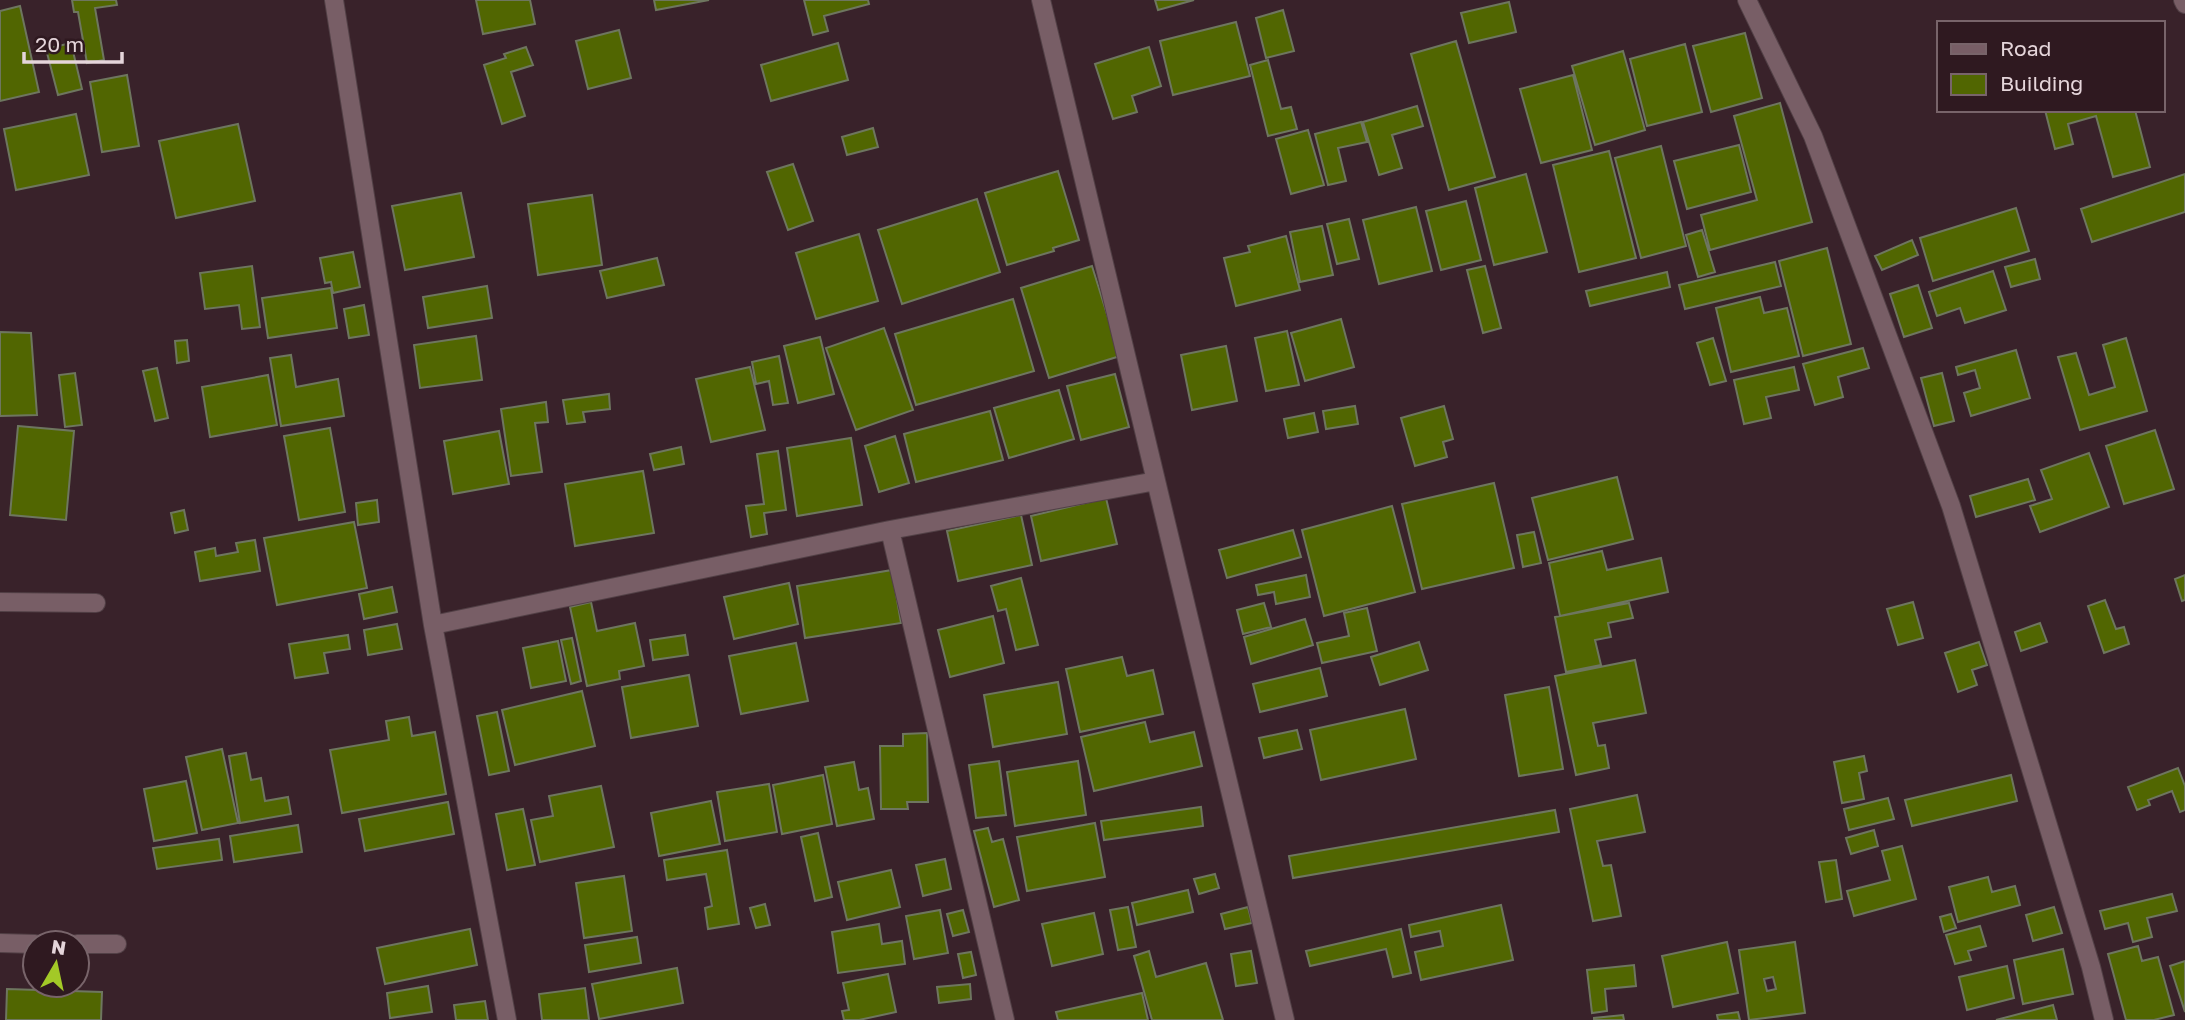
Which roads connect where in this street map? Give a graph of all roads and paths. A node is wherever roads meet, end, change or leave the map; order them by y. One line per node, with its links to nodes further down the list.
1 (334, 0): 8 (street)
2 (1041, 0): 4 (street)
3 (1747, 0): 16 (street)
4 (1156, 481): 5 (street); 15 (street)
5 (890, 530): 8 (street); 14 (street)
6 (0, 602): 7 (street)
7 (96, 603)
8 (433, 625): 13 (street)
9 (0, 943): 10 (street)
10 (21, 944)
11 (91, 944): 12 (street)
12 (117, 944)
13 (507, 1020)
14 (1005, 1020)
15 (1285, 1020)
16 (2104, 1020)

